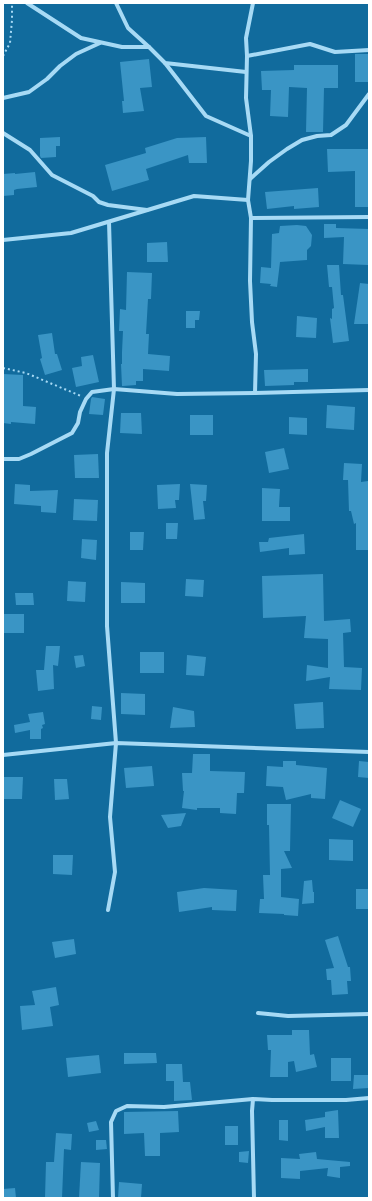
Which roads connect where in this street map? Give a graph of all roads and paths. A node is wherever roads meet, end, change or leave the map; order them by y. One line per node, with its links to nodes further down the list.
1 (12, 3): 8 (path)
2 (27, 3): 5 (street)
3 (116, 3): 6 (street)
4 (254, 3): 9 (street)
5 (101, 43): 6 (street); 13 (street)
6 (149, 46): 10 (street)
7 (369, 50): 9 (street)
8 (3, 56)
9 (247, 56): 11 (street)
10 (165, 63): 11 (street); 15 (street)
11 (246, 72): 15 (street)
12 (369, 94): 16 (street)
13 (3, 98)
14 (3, 133): 18 (street)
15 (251, 136): 16 (street)
16 (250, 180): 17 (street)
17 (248, 200): 18 (street); 20 (street)
18 (149, 211): 21 (street)
19 (369, 217): 20 (street)
20 (251, 218): 26 (street)
21 (109, 222): 22 (street); 24 (street)
22 (3, 240)
23 (3, 368): 27 (path)
24 (114, 389): 26 (street); 27 (street); 29 (street)
25 (369, 390): 26 (street)
26 (255, 393)
27 (86, 399): 28 (street)
28 (3, 459)
29 (116, 743): 30 (street); 31 (street); 32 (street)
30 (369, 752)
31 (3, 755)
32 (108, 910)
33 (258, 1013): 34 (street)
34 (369, 1014)
35 (369, 1098): 36 (street)
36 (253, 1099): 37 (street); 38 (street)
37 (113, 1198)
38 (254, 1198)

